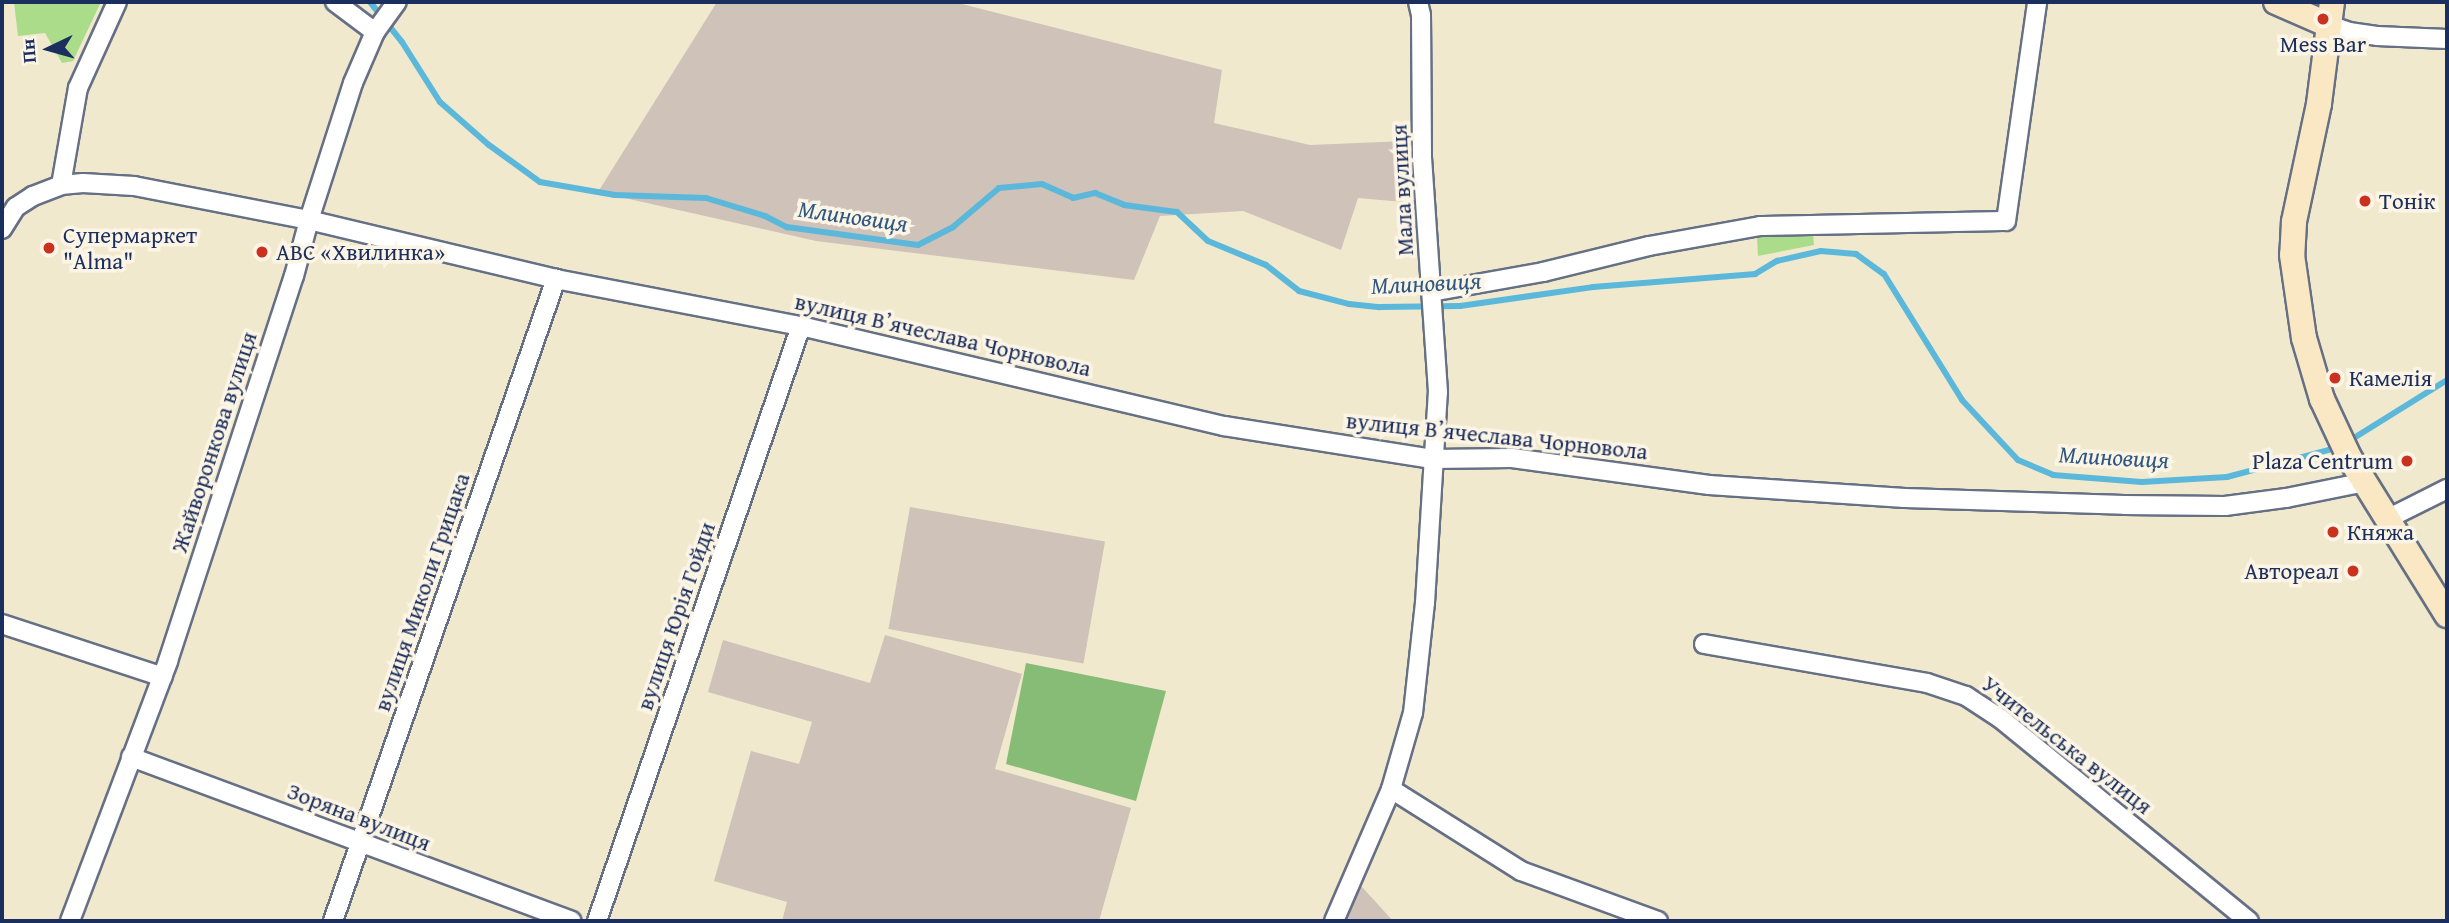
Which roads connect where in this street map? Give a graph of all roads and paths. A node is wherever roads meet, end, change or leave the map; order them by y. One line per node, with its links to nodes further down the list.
1 (117, 2): 10 (street)
2 (335, 2): 8 (street)
3 (397, 2): 8 (street, Жайворонкова вулиця)
4 (1419, 2): 14 (street, Мала вулиця)
5 (2037, 2): 14 (street)
6 (2276, 2): 7 (main road)
7 (2331, 13): 9 (street); 17 (main road)
8 (375, 32): 11 (street, Жайворонкова вулиця)
9 (2447, 39)
10 (61, 185): 11 (street); 12 (street)
11 (309, 220): 13 (street, вулиця Вʼячеслава Чорновола); 23 (street, Жайворонкова вулиця)
12 (2, 229)
13 (556, 279): 15 (street, вулиця Вʼячеслава Чорновола); 26 (street, вулиця Миколи Грицака)
14 (1431, 292): 16 (street, Мала вулиця)
15 (801, 326): 16 (street, вулиця Вʼячеслава Чорновола); 30 (street, вулиця Юрія Гойди)
16 (1433, 459): 17 (street, вулиця Вʼячеслава Чорновола); 25 (street, Мала вулиця)
17 (2365, 482): 19 (main road)
18 (2447, 489): 19 (street)
19 (2389, 519): 20 (main road)
20 (2447, 615)
21 (2, 624): 23 (street)
22 (1704, 644): 33 (street, Учительська вулиця)
23 (163, 677): 24 (street, Жайворонкова вулиця)
24 (131, 757): 26 (street, Зоряна вулиця); 27 (street, Жайворонкова вулиця)
25 (1391, 789): 31 (street, Мала вулиця); 32 (street)
26 (360, 844): 28 (street, вулиця Миколи Грицака); 29 (street, Зоряна вулиця)
27 (71, 921)
28 (333, 921)
29 (571, 921)
30 (597, 921)
31 (1334, 921)
32 (1658, 921)
33 (2249, 921)

